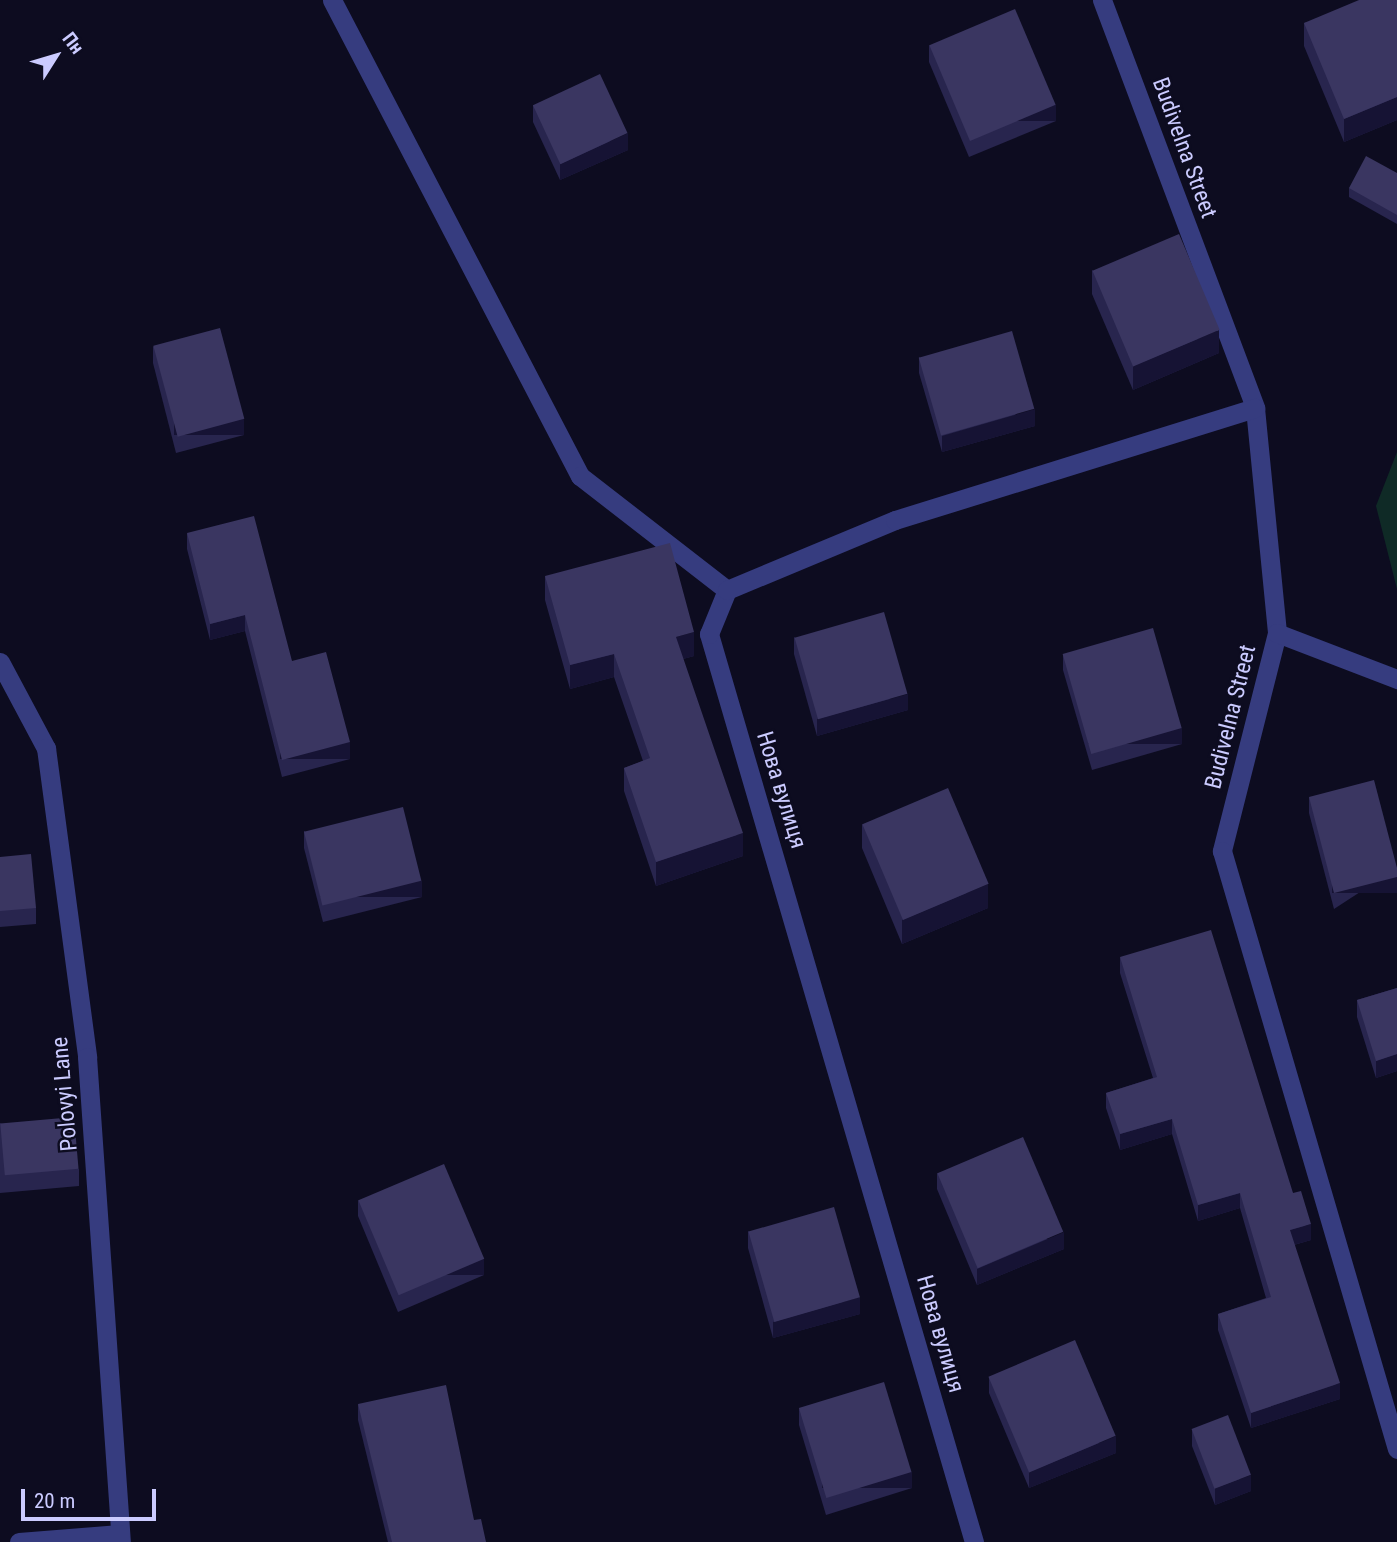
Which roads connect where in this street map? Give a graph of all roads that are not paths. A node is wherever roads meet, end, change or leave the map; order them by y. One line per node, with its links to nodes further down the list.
1 (332, 0): 4 (street)
2 (1102, 0): 3 (street, Budivelna Street)
3 (1255, 408): 4 (street); 5 (street, Budivelna Street)
4 (727, 590): 11 (street, Нова вулиця)
5 (1278, 634): 7 (street); 8 (street, Budivelna Street)
6 (0, 662): 9 (street, Polovyi Lane)
7 (1397, 679)
8 (1397, 1449)
9 (121, 1538): 10 (street, Polovyi Lane)
10 (19, 1542)
11 (974, 1542)

